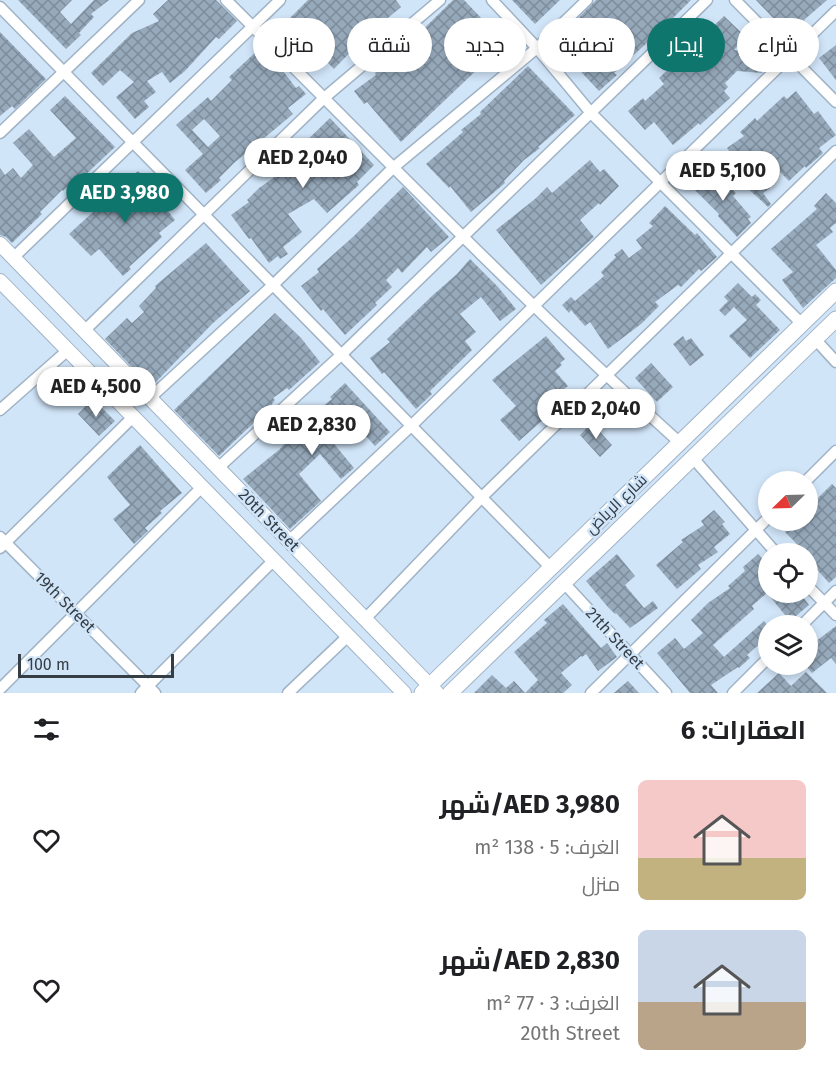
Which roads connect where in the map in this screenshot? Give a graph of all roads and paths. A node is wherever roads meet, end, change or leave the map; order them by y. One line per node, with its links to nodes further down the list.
1 (139, 0): 16 (street)
2 (226, 0): 13 (street)
3 (280, 0): 11 (street)
4 (440, 0): 20 (street)
5 (492, 0): 15 (street)
6 (587, 0): 15 (street)
7 (707, 0): 22 (street)
8 (735, 0): 12 (street)
9 (0, 7): 16 (street)
10 (836, 11): 14 (street)
11 (261, 18)
12 (753, 18)
13 (253, 26): 24 (street)
14 (819, 28)
15 (537, 48): 22 (street); 26 (street)
16 (64, 72): 23 (street); 24 (street)
17 (298, 72): 20 (street)
18 (774, 72): 27 (street)
19 (806, 72): 21 (street)
20 (324, 98): 26 (street); 28 (street)
21 (836, 102)
22 (591, 113): 27 (street); 29 (street)
23 (0, 133)
24 (134, 143): 28 (street); 32 (street)
25 (836, 151): 31 (street)
26 (394, 167): 29 (street); 34 (street)
27 (660, 183): 31 (street); 36 (street)
28 (204, 215): 34 (street); 39 (street)
29 (464, 236): 36 (street); 42 (street)
30 (0, 244): 32 (street, 20th Street)
31 (730, 254): 38 (street); 44 (street)
32 (13, 258): 39 (street, 20th Street)
33 (0, 281): 41 (street, 20th Street)
34 (273, 285): 42 (street); 45 (street)
35 (836, 291): 38 (main road, شارع الرياض)
36 (534, 306): 44 (street); 48 (street)
37 (836, 319): 40 (main road, شارع الرياض)
38 (802, 324): 49 (main road, شارع الرياض)
39 (84, 331): 45 (street, 20th Street)
40 (815, 339): 43 (street); 51 (main road, شارع الرياض)
41 (68, 350): 46 (street); 47 (street, 20th Street)
42 (342, 355): 48 (street); 52 (street)
43 (836, 362)
44 (606, 376): 49 (street); 55 (street)
45 (150, 398): 52 (street, 20th Street)
46 (0, 410)
47 (133, 417): 54 (street, 20th Street); 59 (street)
48 (411, 426): 55 (street); 58 (street)
49 (679, 442): 62 (main road, شارع الرياض)
50 (836, 451): 53 (street)
51 (693, 458): 57 (street); 63 (main road, شارع الرياض)
52 (218, 468): 58 (street, 20th Street)
53 (816, 471)
54 (202, 487): 61 (street, 20th Street); 67 (street)
55 (483, 496): 62 (street); 70 (street)
56 (758, 528): 57 (street)
57 (755, 531): 60 (street); 72 (street)
58 (289, 541): 70 (street, 20th Street)
59 (2, 542): 67 (street, 19th Street)
60 (766, 543)
61 (273, 560): 71 (street, 20th Street); 75 (street)
62 (551, 568): 76 (main road, شارع الرياض)
63 (564, 583): 72 (street, 21th Street); 79 (main road, شارع الرياض)
64 (836, 591): 66 (street)
65 (818, 597): 66 (street)
66 (824, 603): 68 (street); 69 (street)
67 (75, 612): 74 (street); 75 (street, 19th Street)
68 (812, 615)
69 (836, 615)
70 (365, 619): 76 (street, 20th Street)
71 (348, 636): 77 (street); 78 (street, 20th Street)
72 (630, 654): 80 (street); 81 (street, 21th Street)
73 (758, 668): 82 (street)
74 (0, 689)
75 (148, 691)
76 (429, 691)
77 (288, 693)
78 (404, 693)
79 (450, 693)
80 (591, 693)
81 (666, 693)
82 (733, 693)

